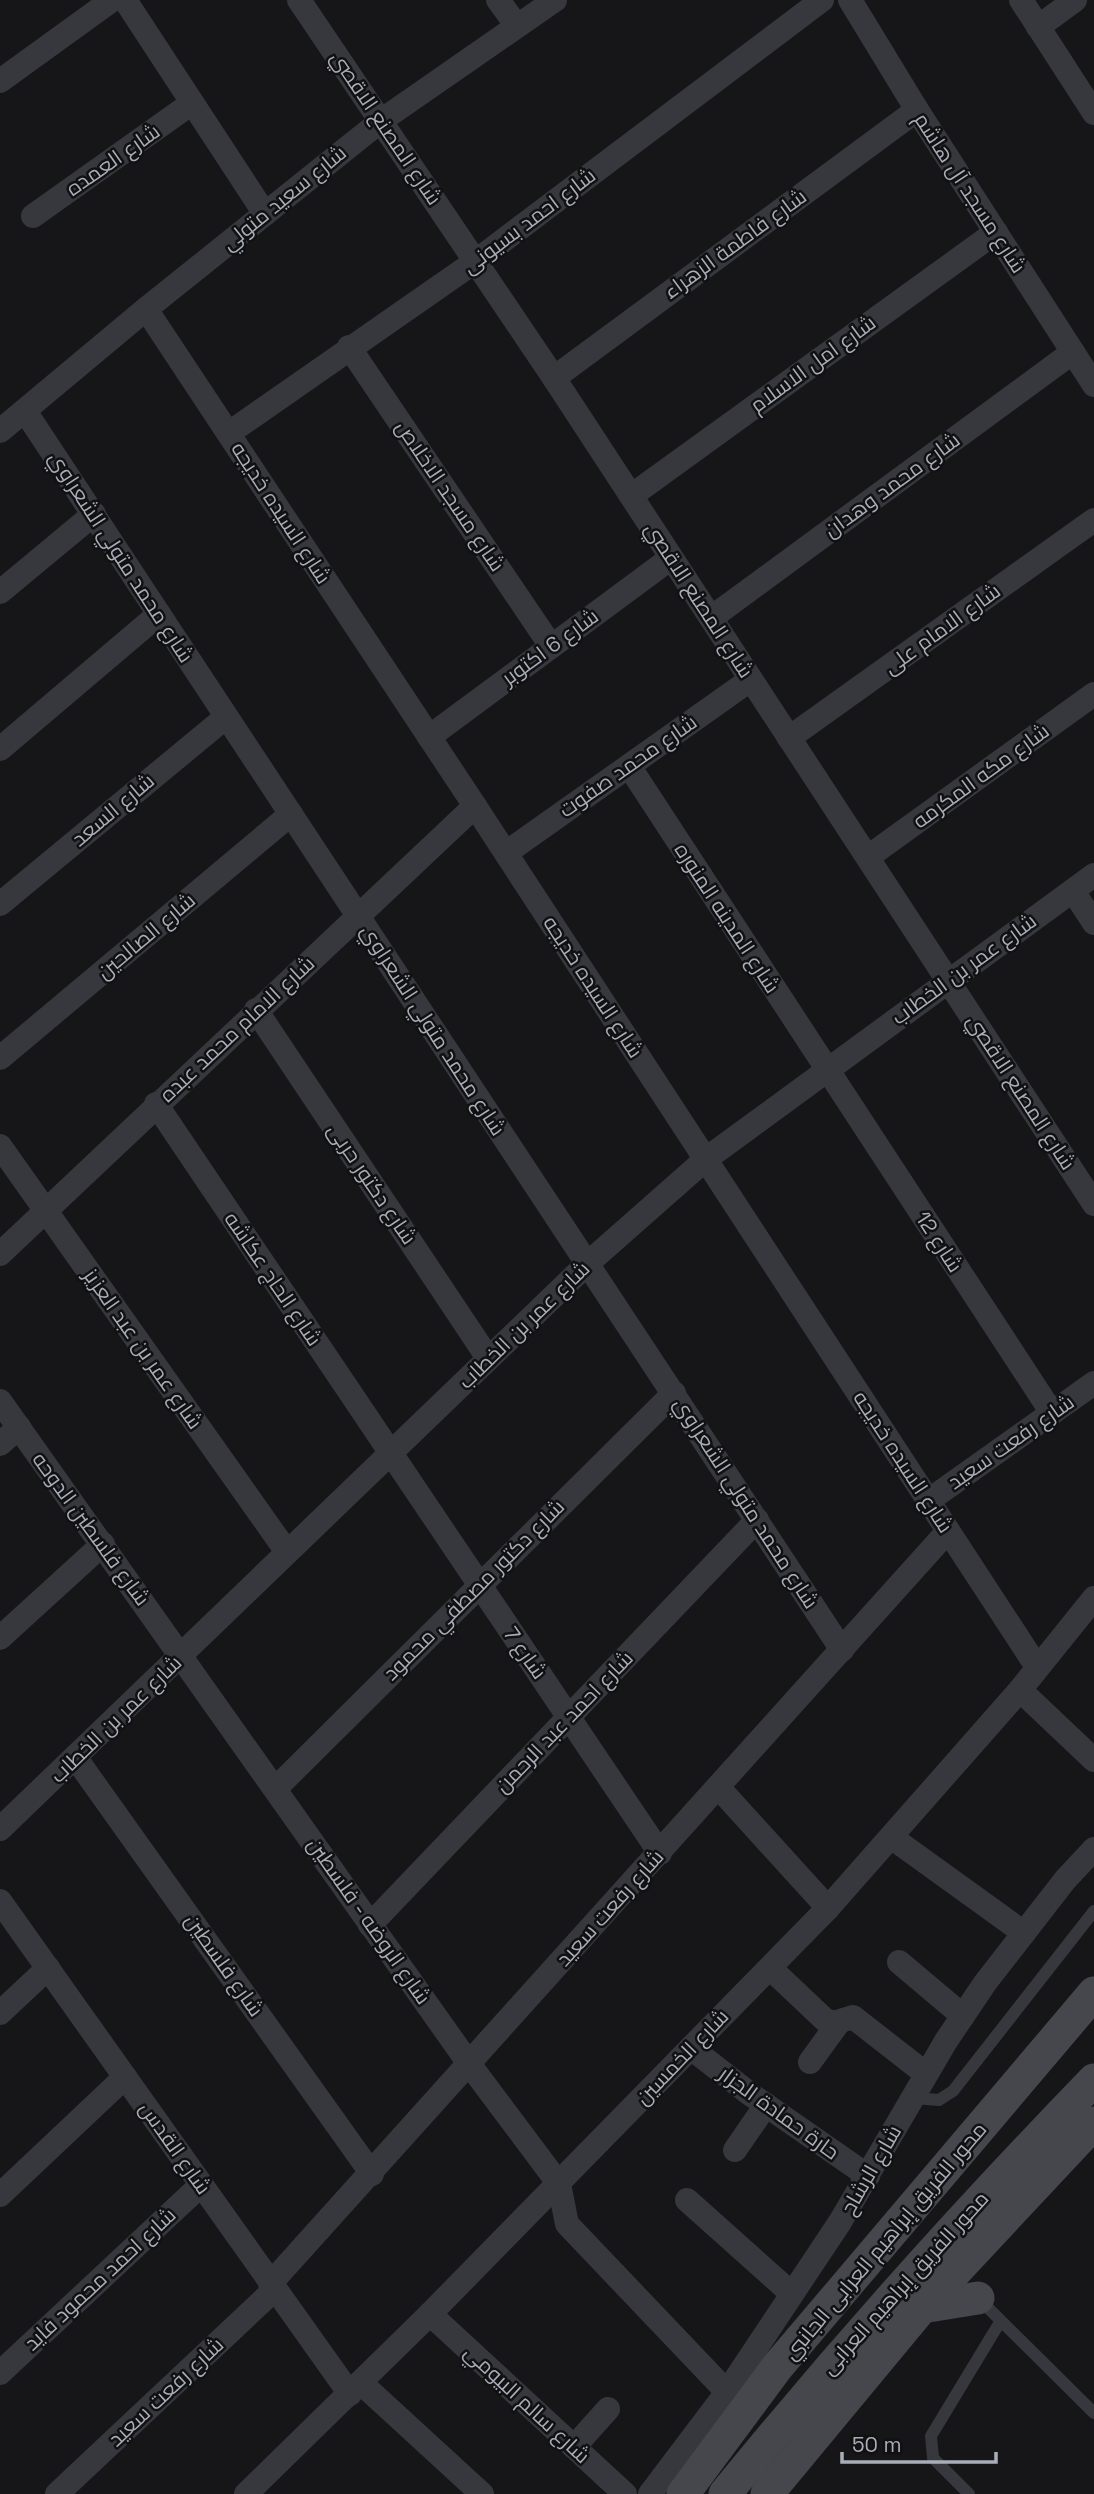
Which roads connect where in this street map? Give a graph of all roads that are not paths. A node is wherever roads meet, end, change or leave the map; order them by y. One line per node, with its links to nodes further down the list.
1 (113, 0): 12 (street)
2 (125, 0): 13 (street)
3 (299, 0): 16 (street, شارع المصنع الاقصي)
4 (498, 0): 10 (street)
5 (555, 0): 10 (street, شارع سعيد متولي)
6 (822, 0): 20 (street, شارع احمد بسيونى)
7 (850, 0): 14 (street, شارع مسجد آل هاشم)
8 (1021, 0): 11 (street)
9 (1075, 0): 11 (street)
10 (517, 26): 16 (street, شارع سعيد متولي)
11 (1038, 27): 15 (street)
12 (0, 81)
13 (192, 103): 17 (street); 18 (street, شارع العمده)
14 (917, 110): 19 (street, شارع مسجد آل هاشم); 24 (street, شارع فاطمة الزهراء)
15 (1094, 113)
16 (382, 120): 17 (street, شارع سعيد متولي); 20 (street, شارع المصنع الاقصي)
17 (265, 214): 21 (street, شارع سعيد متولي)
18 (33, 216)
19 (996, 232): 23 (street, شارع مسجد آل هاشم); 29 (street, شارع امل الاسلام)
20 (476, 261): 22 (street, شارع احمد بسيونى); 24 (street, شارع المصنع الاقصي)
21 (146, 309): 26 (street, شارع سعيد متولي); 28 (street, شارع السيده خديجه)
22 (349, 347): 28 (street, شارع احمد بسيونى); 36 (street, شارع مسجد الاخلاص)
23 (1073, 352): 25 (street, شارع مسجد آل هاشم); 35 (street, شارع محمد وهدان)
24 (554, 378): 29 (street, شارع المصنع الاقصي)
25 (1094, 384)
26 (25, 411): 27 (street, شارع سعيد متولي); 30 (street, شارع محمد متولي الشعراوي)
27 (0, 431)
28 (229, 433): 40 (street, شارع السيده خديجه)
29 (631, 496): 32 (street, شارع المصنع الاقصي)
30 (94, 514): 33 (street); 34 (street, شارع محمد متولي الشعراوي)
31 (1094, 520): 41 (street, شارع الامام على)
32 (671, 558): 35 (street, شارع المصنع الاقصي); 36 (street, شارع 6 اكتوبر)
33 (0, 592)
34 (159, 614): 39 (street, شارع محمد متولي الشعراوي); 42 (street)
35 (711, 618): 37 (street, شارع المصنع الاقصي)
36 (551, 646): 40 (street, شارع 6 اكتوبر)
37 (750, 680): 41 (street, شارع المصنع الاقصي); 43 (street, شارع محمد صفوت)
38 (1094, 694): 47 (street, شارع مكه المكرمه)
39 (226, 717): 45 (street, شارع محمد متولي الشعراوي); 50 (street, شارع السعد)
40 (429, 737): 44 (street, شارع السيده خديجه)
41 (789, 738): 47 (street, شارع المصنع الاقصي)
42 (0, 750)
43 (629, 766): 46 (street, شارع محمد صفوت); 56 (street, شارع المدينه المنوره)
44 (475, 806): 46 (street, شارع السيده خديجه); 51 (street, شارع الامام محمد عبده)
45 (291, 814): 51 (street, شارع محمد متولي الشعراوي); 55 (street, شارع الصالحين)
46 (506, 853): 59 (street, شارع السيده خديجه)
47 (868, 857): 53 (street, شارع المصنع الاقصي)
48 (1094, 875): 49 (street, شارع عمر بن الخطاب)
49 (1073, 891): 52 (street); 53 (street, شارع عمر بن الخطاب)
50 (0, 904)
51 (358, 916): 54 (street, شارع الامام محمد عبده); 63 (street, شارع محمد متولي الشعراوي)
52 (1094, 923)
53 (947, 981): 56 (street, شارع عمر بن الخطاب); 60 (street, شارع المصنع الاقصي)
54 (256, 1010): 57 (street, شارع الامام محمد عبده); 64 (street, شارع دكتور حربى)
55 (0, 1058)
56 (826, 1070): 59 (street, شارع عمر بن الخطاب); 68 (street, شارع 12)
57 (156, 1104): 61 (street, شارع الامام محمد عبده); 71 (street, شارع الحاج عكاشه)
58 (0, 1146): 61 (street, شارع عمر بن عبد العزيز)
59 (706, 1159): 63 (street, شارع عمر بن الخطاب); 72 (street, شارع السيده خديجه)
60 (1094, 1204)
61 (45, 1211): 62 (street, شارع الامام محمد عبده); 76 (street, شارع عمر بن عبد العزيز)
62 (0, 1254)
63 (587, 1264): 64 (street, شارع عمر بن الخطاب); 66 (street, شارع محمد متولي الشعراوي)
64 (488, 1358): 71 (street, شارع عمر بن الخطاب)
65 (1094, 1384): 68 (street, شارع رفعت سعيد)
66 (674, 1393): 73 (street, شارع محمد متولي الشعراوي); 77 (street, شارع دكتور مصطفي محمود)
67 (0, 1401): 69 (street, شارع فلسطين الدوحه)
68 (1052, 1413): 72 (street, شارع رفعت سعيد)
69 (19, 1427): 70 (street); 75 (street, شارع فلسطين الدوحه)
70 (0, 1444)
71 (390, 1453): 76 (street, شارع عمر بن الخطاب); 77 (street, شارع 7)
72 (928, 1501): 74 (street, شارع السيده خديجه)
73 (757, 1520): 80 (street, شارع محمد متولي الشعراوي); 84 (street, شارع احمد عبد الرحمن)
74 (948, 1531): 80 (street, شارع رفعت سعيد); 82 (street, شارع السيده خديجه)
75 (103, 1544): 79 (street); 81 (street, شارع فلسطين الدوحه)
76 (287, 1552): 81 (street, شارع عمر بن الخطاب)
77 (477, 1585): 84 (street, شارع 7); 88 (street, شارع دكتور مصطفي محمود)
78 (1094, 1598): 82 (street, شارع الخمسين)
79 (0, 1638)
80 (842, 1650): 87 (street, شارع رفعت سعيد)
81 (182, 1656): 86 (street, شارع عمر بن الخطاب); 88 (street, شارع الروضه - فلسطين)
82 (1037, 1667): 83 (street, شارع الخمسين)
83 (1020, 1690): 85 (street); 90 (street, شارع الخمسين)
84 (569, 1717): 92 (street, شارع 7); 96 (street, شارع احمد عبد الرحمن)
85 (1091, 1749)
86 (75, 1757): 89 (street, شارع عمر بن الخطاب); 115 (street, شارع فلسطين)
87 (719, 1787): 92 (street, شارع رفعت سعيد); 94 (street)
88 (276, 1788): 96 (street, شارع الروضه - فلسطين)
89 (0, 1829)
90 (891, 1837): 94 (street, شارع الخمسين); 97 (street)
91 (1094, 1849): 97 (street, شارع الرشاح)
92 (660, 1853): 107 (street, شارع رفعت سعيد)
93 (0, 1901): 99 (street, شارع القدس)
94 (828, 1908): 100 (street, شارع الخمسين)
95 (1094, 1911): 111 (lane)
96 (370, 1925): 107 (street, شارع الروضه - فلسطين)
97 (1024, 1933): 103 (street, شارع الرشاح)
98 (899, 1962): 103 (street)
99 (48, 1968): 102 (street); 109 (street, شارع القدس)
100 (770, 1968): 104 (street); 105 (street, شارع الخمسين)
101 (1094, 1993): 138 (main road, محور الفريق إبراهيم العرابى الجانبي)
102 (0, 2013)
103 (963, 2016): 108 (street, شارع الرشاح)
104 (839, 2022): 106 (street); 108 (street)
105 (691, 2048): 112 (street, حارة حمادة الجزار); 117 (street, شارع الخمسين)
106 (810, 2062)
107 (470, 2065): 115 (street, شارع رفعت سعيد); 117 (street, شارع الروضه - فلسطين)
108 (926, 2074): 111 (street, شارع الرشاح)
109 (125, 2077): 118 (street, شارع القدس); 119 (street)
110 (1094, 2080): 139 (main road, محور الفريق إبراهيم العرابى)
111 (913, 2098): 116 (street, شارع الرشاح)
112 (766, 2105): 114 (street); 116 (street, حارة حمادة الجزار)
113 (1094, 2123): 124 (main road, محور الفريق إبراهيم العرابى)
114 (735, 2150)
115 (372, 2174): 121 (street, شارع رفعت سعيد)
116 (868, 2176): 122 (street, شارع الرشاح)
117 (559, 2184): 125 (street, شارع الخمسين); 129 (street)
118 (201, 2185): 121 (street, شارع القدس); 127 (street, شارع احمد محمود فايد)
119 (0, 2195)
120 (687, 2200): 122 (street)
121 (272, 2287): 128 (street, شارع القدس); 134 (street, شارع رفعت سعيد)
122 (791, 2293): 129 (street, شارع الرشاح)
123 (978, 2298): 124 (main road); 126 (lane)
124 (922, 2307): 140 (main road, محور الفريق إبراهيم العرابى)
125 (430, 2314): 128 (street, شارع الخمسين); 132 (street, شارع سالم البيومي)
126 (1000, 2322): 131 (lane); 141 (lane)
127 (0, 2373)
128 (355, 2389): 133 (street, شارع الخمسين); 135 (street, شارع القدس)
129 (727, 2392): 137 (street, شارع الرشاح)
130 (608, 2409): 132 (street)
131 (1094, 2413)
132 (574, 2447): 136 (street, شارع سالم البيومي)
133 (261, 2489)
134 (57, 2494)
135 (482, 2494)
136 (625, 2494)
137 (650, 2494)
138 (682, 2494)
139 (725, 2494)
140 (767, 2494)
141 (969, 2494)

